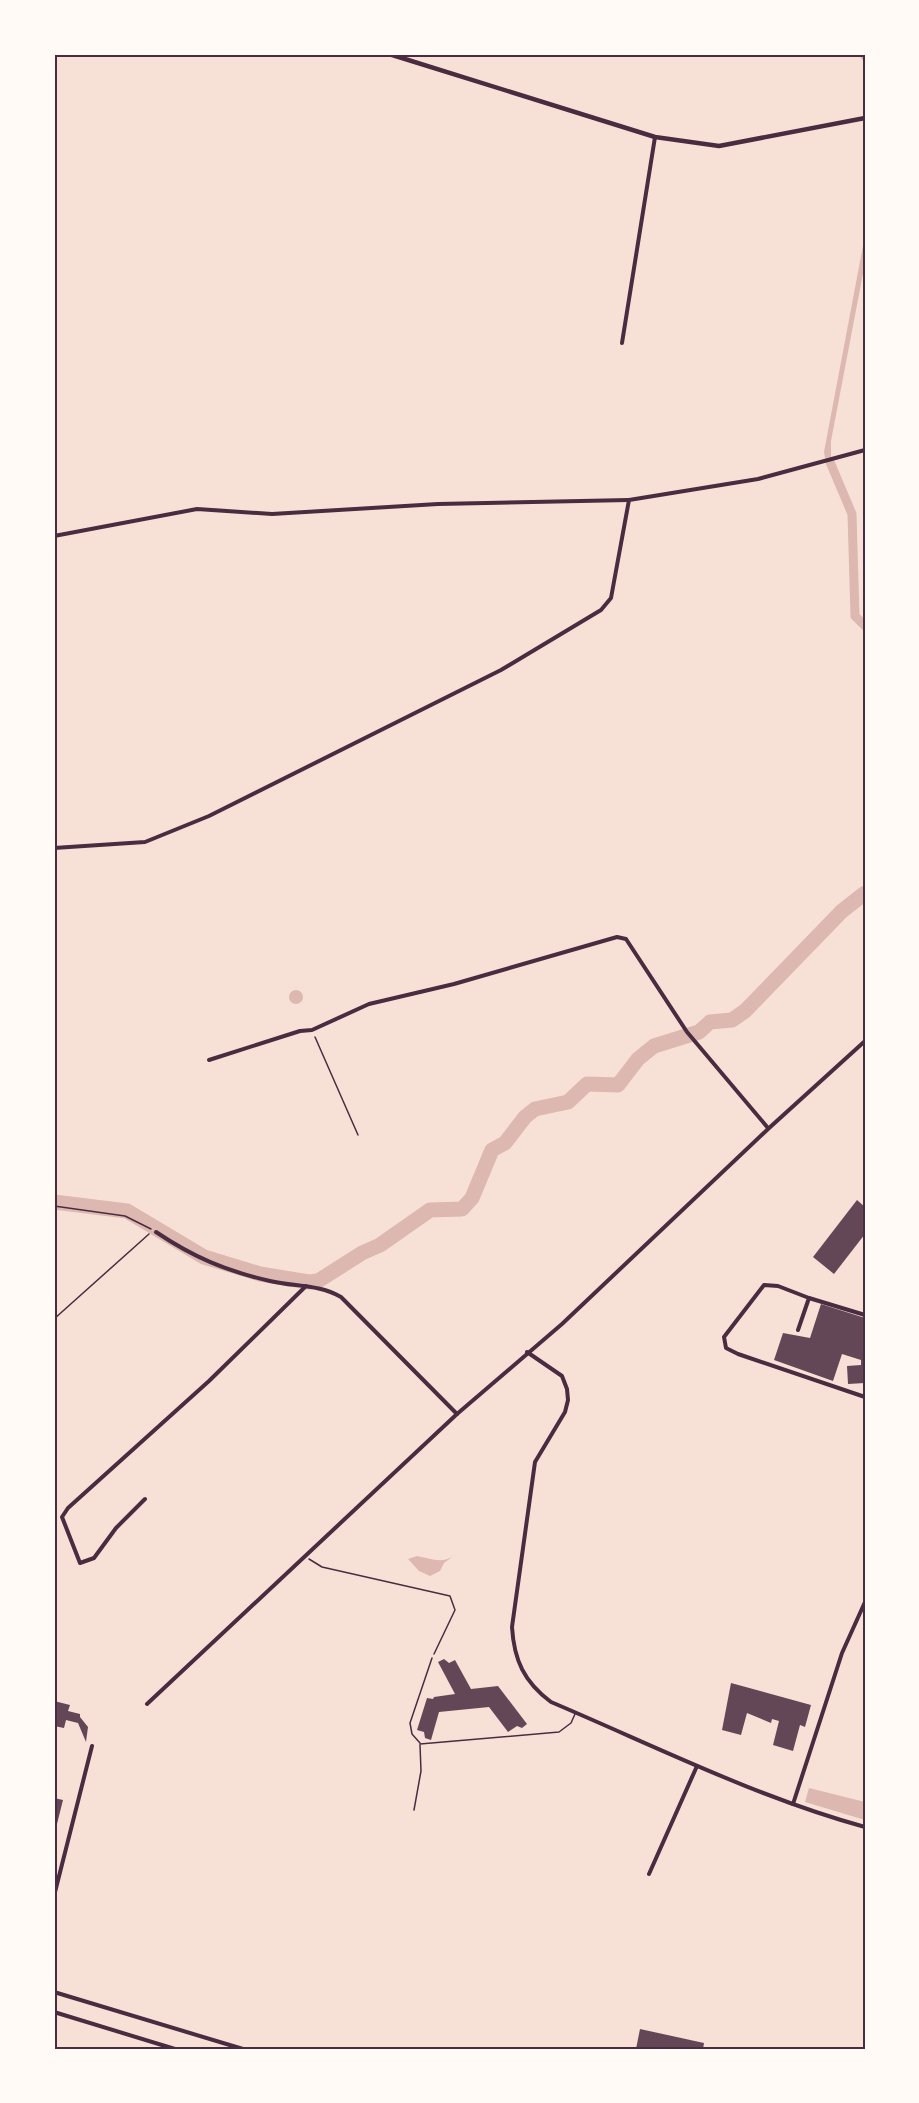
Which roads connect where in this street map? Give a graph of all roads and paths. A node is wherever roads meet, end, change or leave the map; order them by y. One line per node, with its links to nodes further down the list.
1 (389, 54): 3 (main road)
2 (865, 118): 3 (main road)
3 (655, 137): 4 (street)
4 (622, 343)
5 (865, 450): 6 (street)
6 (629, 500): 7 (street); 8 (street)
7 (54, 536)
8 (54, 848)
9 (312, 1030): 11 (street); 12 (street); 13 (path)
10 (865, 1042): 12 (street)
11 (209, 1060)
12 (768, 1129): 21 (street)
13 (358, 1135)
14 (54, 1206): 15 (path)
15 (156, 1232): 16 (street); 19 (path)
16 (306, 1286): 23 (street); 24 (street)
17 (809, 1298): 18 (street); 20 (street); 22 (street)
18 (865, 1315)
19 (54, 1319)
20 (798, 1330)
21 (527, 1352): 23 (street); 29 (street)
22 (865, 1397)
23 (458, 1414): 25 (street)
24 (145, 1499)
25 (305, 1557): 27 (path); 28 (street)
26 (865, 1602): 33 (street)
27 (432, 1658): 30 (lane)
28 (147, 1704)
29 (575, 1713): 30 (lane); 32 (street)
30 (420, 1744): 34 (lane)
31 (92, 1746): 37 (street)
32 (697, 1766): 33 (street); 36 (street)
33 (793, 1804): 35 (street)
34 (414, 1810)
35 (865, 1827)
36 (649, 1874)
37 (54, 1896)
38 (54, 1992): 41 (street)
39 (54, 2012): 40 (street)
40 (175, 2049)
41 (243, 2049)

